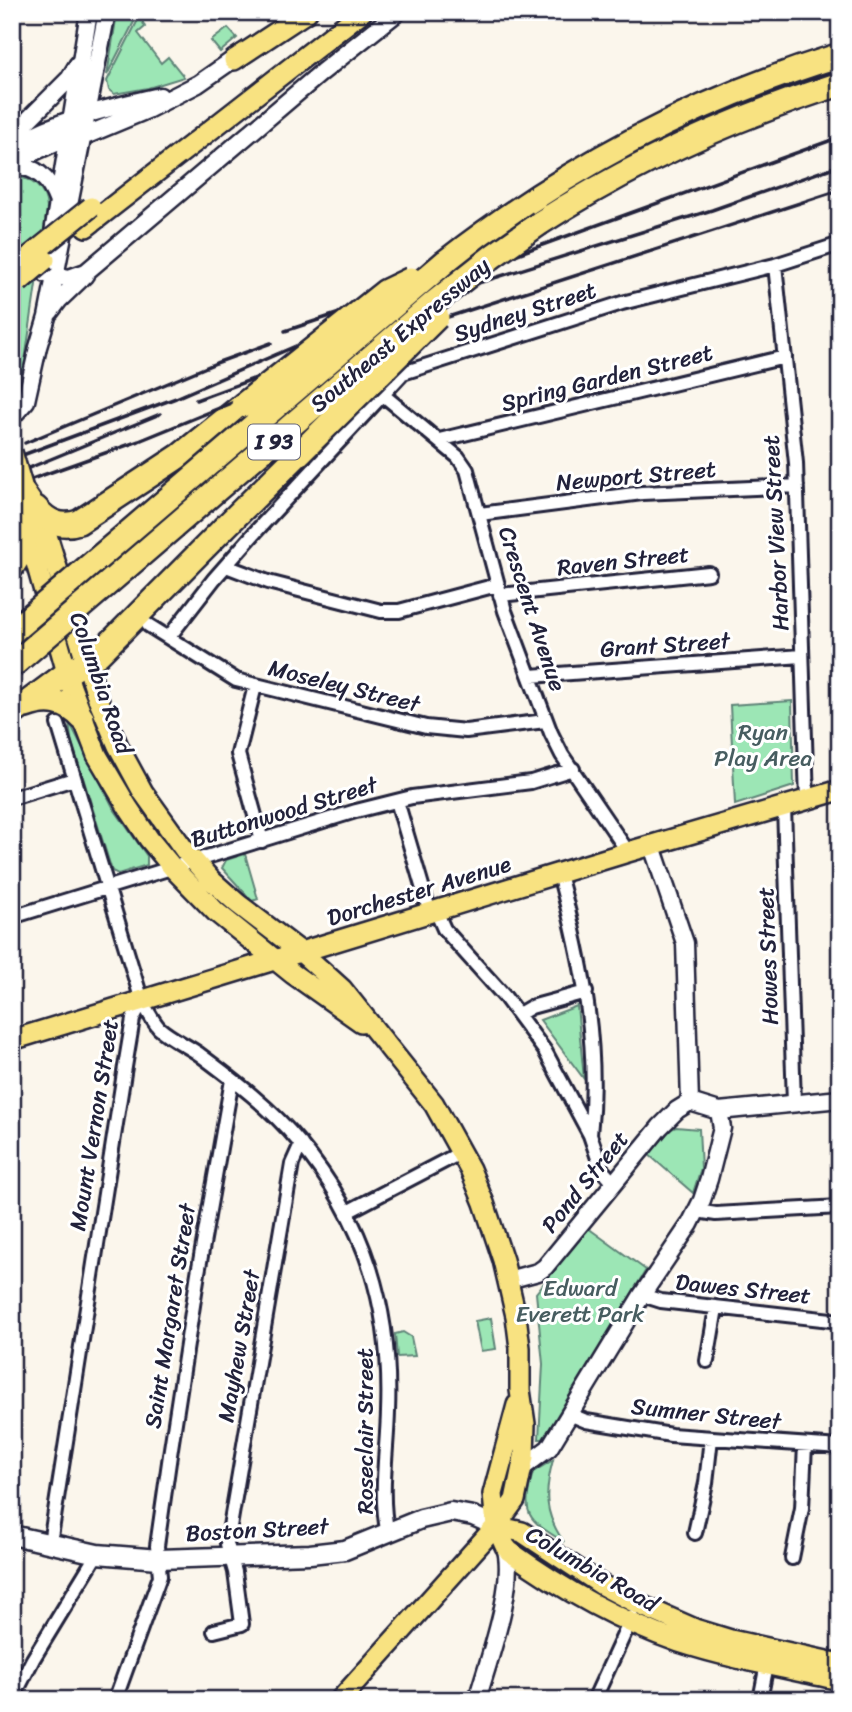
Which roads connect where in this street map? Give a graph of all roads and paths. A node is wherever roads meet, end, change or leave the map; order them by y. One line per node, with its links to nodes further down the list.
1 (89, 12): 8 (street)
2 (107, 12): 11 (street)
3 (291, 12): 10 (street)
4 (307, 12): 10 (main road)
5 (341, 12): 27 (main road, bridge)
6 (362, 12): 27 (main road, bridge)
7 (398, 12): 24 (street)
8 (82, 52): 16 (street); 17 (street)
9 (840, 55): 23 (highway, Southeast Expressway / I 93)
10 (234, 60): 13 (street)
11 (96, 74): 14 (street); 15 (street)
12 (840, 84): 28 (highway, Southeast Expressway / I 93, bridge)
13 (183, 92): 14 (street); 18 (street)
14 (127, 103): 15 (street)
15 (87, 115): 16 (street); 18 (street)
16 (70, 121): 18 (street); 19 (street)
17 (12, 136)
18 (71, 142): 20 (street); 21 (street); 26 (street)
19 (12, 146)
20 (12, 164): 21 (street)
21 (58, 202): 26 (street)
22 (840, 244): 25 (street, Sydney Street)
23 (445, 262): 39 (highway, bridge); 47 (highway, Southeast Expressway / I 93, bridge)
24 (96, 264): 26 (street); 29 (street)
25 (775, 265): 31 (street, Harbor View Street); 33 (street, Sydney Street)
26 (53, 268): 29 (street); 30 (street)
27 (16, 276)
28 (464, 279): 50 (highway, Southeast Expressway / I 93, bridge); 51 (highway, bridge)
29 (47, 317): 30 (street)
30 (38, 347): 32 (street)
31 (785, 357): 36 (street, Spring Garden Street); 38 (street, Harbor View Street)
32 (31, 382): 34 (street); 35 (street)
33 (382, 394): 36 (street, Crescent Avenue); 42 (street, Sydney Street)
34 (12, 401)
35 (12, 417)
36 (439, 440): 40 (street, Crescent Avenue)
37 (12, 452): 39 (main road, Columbia Road, bridge)
38 (797, 486): 40 (street, Newport Street); 49 (street, Harbor View Street)
39 (30, 498): 41 (main road, Columbia Road); 51 (main road, Columbia Road)
40 (480, 514): 45 (street, Crescent Avenue)
41 (27, 529): 43 (highway); 51 (main road, Columbia Road)
42 (226, 566): 45 (street, Raven Street); 48 (street, Sydney Street)
43 (12, 567)
44 (709, 573): 45 (street, Raven Street)
45 (499, 590): 52 (street, Crescent Avenue)
46 (148, 625): 48 (street, Moseley Street)
47 (12, 632)
48 (169, 637): 53 (street, Moseley Street)
49 (802, 656): 52 (street, Grant Street); 63 (street, Harbor View Street)
50 (12, 666)
51 (76, 668): 54 (highway); 55 (main road, Columbia Road); 68 (main road, Columbia Road)
52 (531, 676): 56 (street, Crescent Avenue)
53 (255, 686): 56 (street, Moseley Street); 65 (street)
54 (15, 712): 55 (highway)
55 (82, 718): 69 (main road, Columbia Road)
56 (545, 721): 58 (street, Crescent Avenue)
57 (58, 724): 59 (street, Mount Vernon Street)
58 (573, 769): 62 (street, Buttonwood Street); 67 (street, Crescent Avenue)
59 (74, 779): 61 (street); 71 (street, Mount Vernon Street)
60 (840, 790): 63 (main road, Dorchester Avenue)
61 (12, 798)
62 (397, 800): 65 (street, Buttonwood Street); 72 (street)
63 (807, 800): 64 (main road, Dorchester Avenue)
64 (784, 807): 66 (main road, Dorchester Avenue); 86 (street, Howes Street)
65 (262, 841): 68 (street, Buttonwood Street)
66 (652, 846): 67 (main road, Dorchester Avenue); 85 (street)
67 (628, 852): 70 (main road, Dorchester Avenue)
68 (194, 861): 69 (street, Buttonwood Street); 75 (main road, Columbia Road)
69 (173, 868): 71 (street, Buttonwood Street); 74 (main road, Columbia Road)
70 (559, 874): 72 (main road, Dorchester Avenue); 78 (street)
71 (106, 888): 73 (street, Buttonwood Street); 79 (street, Mount Vernon Street)
72 (433, 912): 75 (main road, Dorchester Avenue); 80 (street)
73 (12, 917)
74 (242, 934): 76 (main road, Columbia Road); 77 (main road)
75 (301, 952): 76 (main road, Dorchester Avenue); 81 (main road, Columbia Road)
76 (278, 959): 77 (main road, Dorchester Avenue); 81 (main road, Columbia Road)
77 (244, 969): 79 (main road, Dorchester Avenue)
78 (586, 992): 80 (street); 88 (street)
79 (142, 1001): 82 (main road, Dorchester Avenue); 83 (street, Roseclair Street); 110 (street, Mount Vernon Street)
80 (519, 1014): 88 (street)
81 (374, 1031): 90 (main road, Columbia Road)
82 (12, 1040)
83 (232, 1080): 89 (street, Roseclair Street); 115 (street, Saint Margaret Street)
84 (840, 1099): 86 (street)
85 (690, 1102): 87 (street); 91 (street, Pond Street)
86 (794, 1103): 87 (street)
87 (719, 1111): 93 (street)
88 (590, 1135): 91 (street)
89 (301, 1144): 94 (street, Roseclair Street); 113 (street, Mayhew Street)
90 (462, 1152): 94 (street); 95 (main road, Columbia Road)
91 (613, 1182): 95 (street, Pond Street)
92 (840, 1207): 93 (street)
93 (697, 1210): 96 (street)
94 (347, 1212): 108 (street, Roseclair Street)
95 (509, 1280): 100 (main road, Columbia Road)
96 (642, 1295): 97 (street, Dawes Street); 101 (street)
97 (716, 1308): 98 (street, Dawes Street); 99 (street)
98 (840, 1321)
99 (708, 1361)
100 (520, 1390): 105 (main road, Columbia Road); 106 (main road, Columbia Road)
101 (569, 1414): 102 (street, Sumner Street); 105 (street)
102 (711, 1438): 103 (street, Sumner Street); 107 (street)
103 (805, 1444): 104 (street, Sumner Street); 114 (street)
104 (840, 1447)
105 (522, 1468): 106 (main road, Columbia Road)
106 (496, 1526): 108 (main road, Boston Street); 111 (main road, Columbia Road); 118 (main road, Columbia Road); 125 (main road)
107 (695, 1533)
108 (388, 1534): 113 (main road, Boston Street)
109 (12, 1535): 110 (main road, Boston Street)
110 (50, 1543): 112 (main road, Boston Street)
111 (505, 1546): 116 (main road, Columbia Road); 117 (street)
112 (97, 1555): 115 (main road, Boston Street); 123 (street)
113 (229, 1556): 115 (main road, Boston Street); 119 (street, Mayhew Street)
114 (792, 1558)
115 (159, 1559): 124 (street, Saint Margaret Street)
116 (542, 1572): 117 (street); 118 (main road, Columbia Road)
117 (505, 1596): 126 (street)
118 (634, 1613): 120 (main road, Columbia Road); 121 (main road, Columbia Road); 127 (street)
119 (214, 1631)
120 (767, 1664): 122 (main road, Columbia Road); 128 (street)
121 (840, 1664)
122 (840, 1680)
123 (12, 1700)
124 (116, 1700)
125 (340, 1700)
126 (477, 1700)
127 (594, 1700)
128 (760, 1700)

